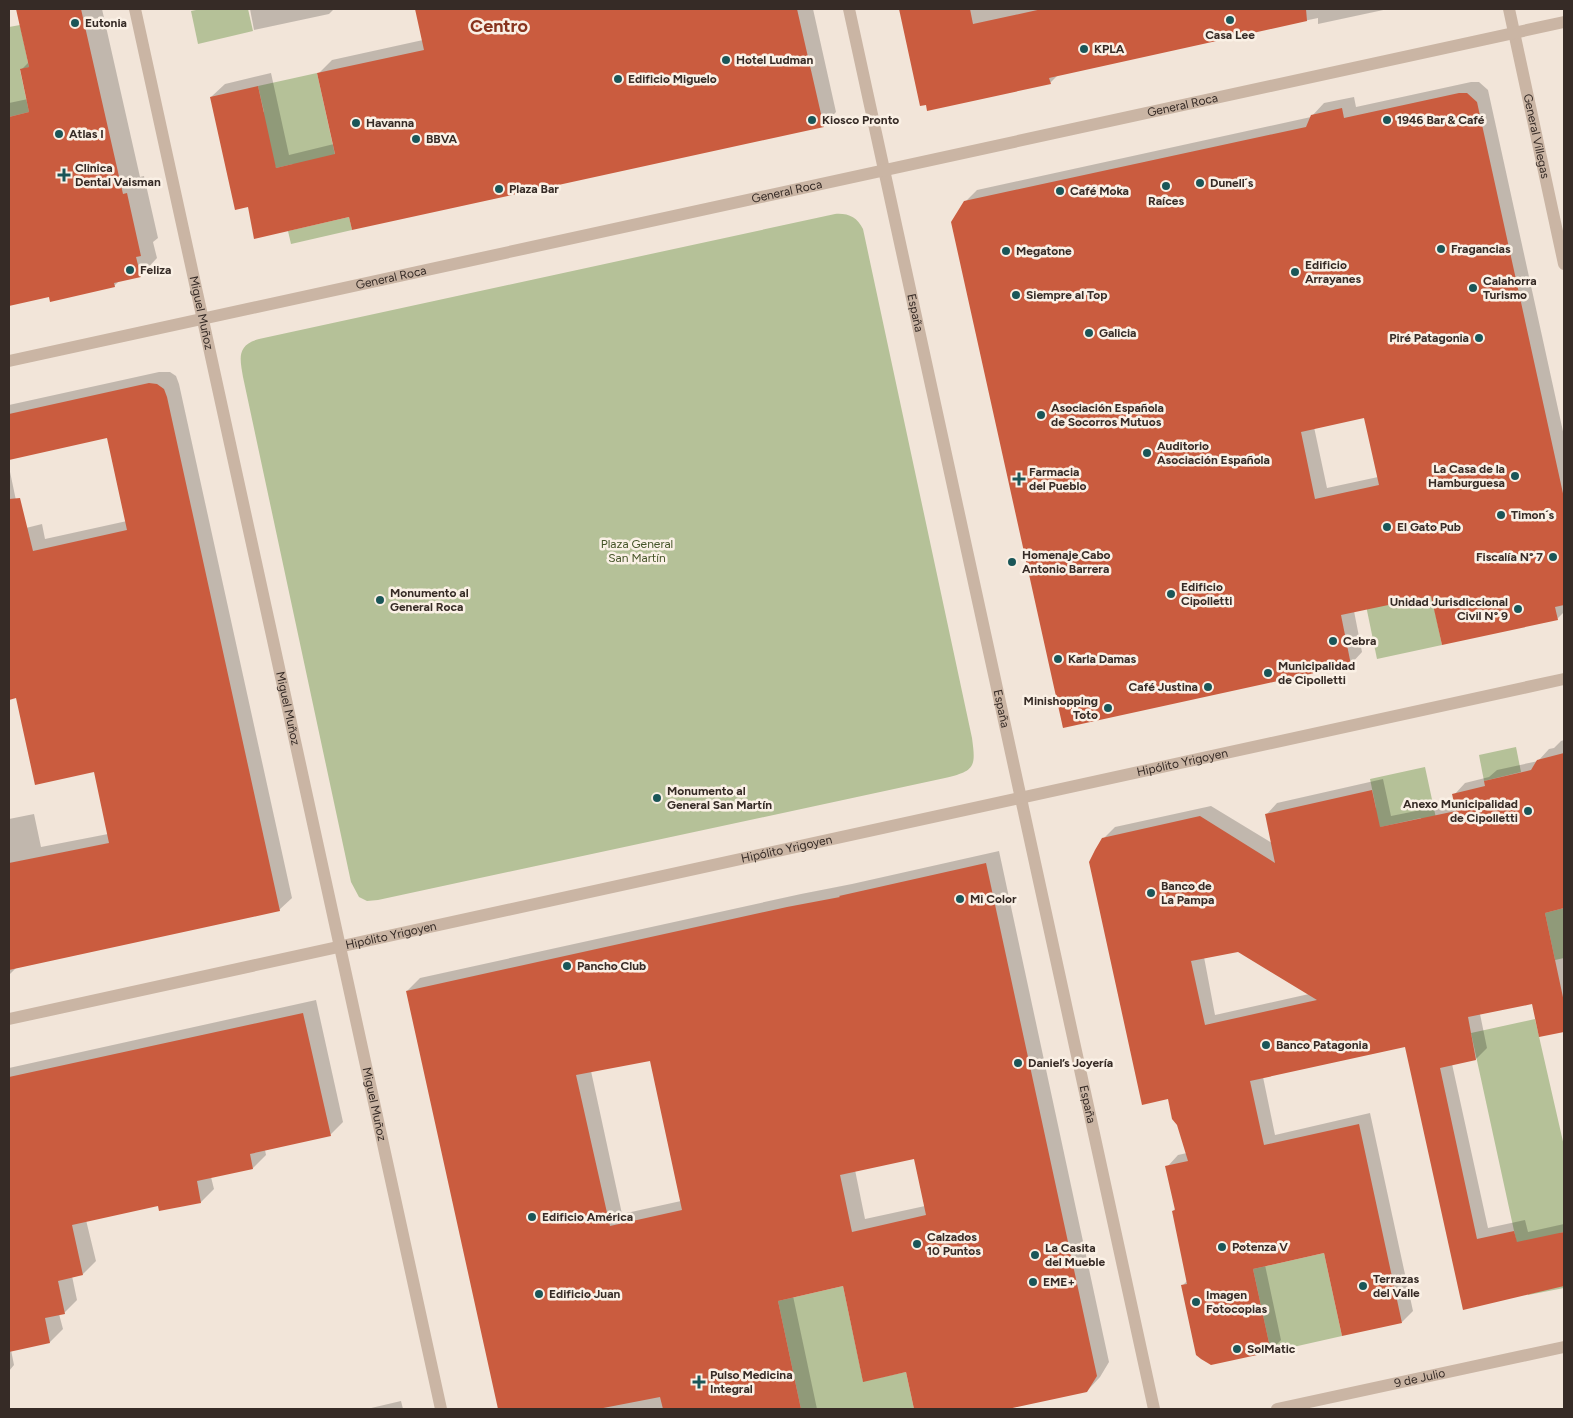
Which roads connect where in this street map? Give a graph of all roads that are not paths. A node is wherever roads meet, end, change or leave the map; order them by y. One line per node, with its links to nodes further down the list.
1 (135, 9): 8 (street, Miguel Muñoz)
2 (849, 9): 6 (street, España)
3 (1509, 9): 5 (street, General Villegas)
4 (1564, 22): 5 (street, General Roca)
5 (1514, 33): 6 (street, General Roca); 7 (street, General Villegas)
6 (884, 170): 8 (street, General Roca); 11 (street, España)
7 (1564, 264)
8 (203, 319): 9 (street, General Roca); 12 (street, Miguel Muñoz)
9 (9, 361)
10 (1564, 679): 11 (street, Hipólito Yrigoyen)
11 (1021, 798): 12 (street, Hipólito Yrigoyen); 16 (street, España)
12 (340, 946): 13 (street, Hipólito Yrigoyen); 15 (street, Miguel Muñoz)
13 (9, 1019)
14 (1564, 1347): 17 (street, 9 de Julio)
15 (441, 1409)
16 (1154, 1409)
17 (1277, 1409)

